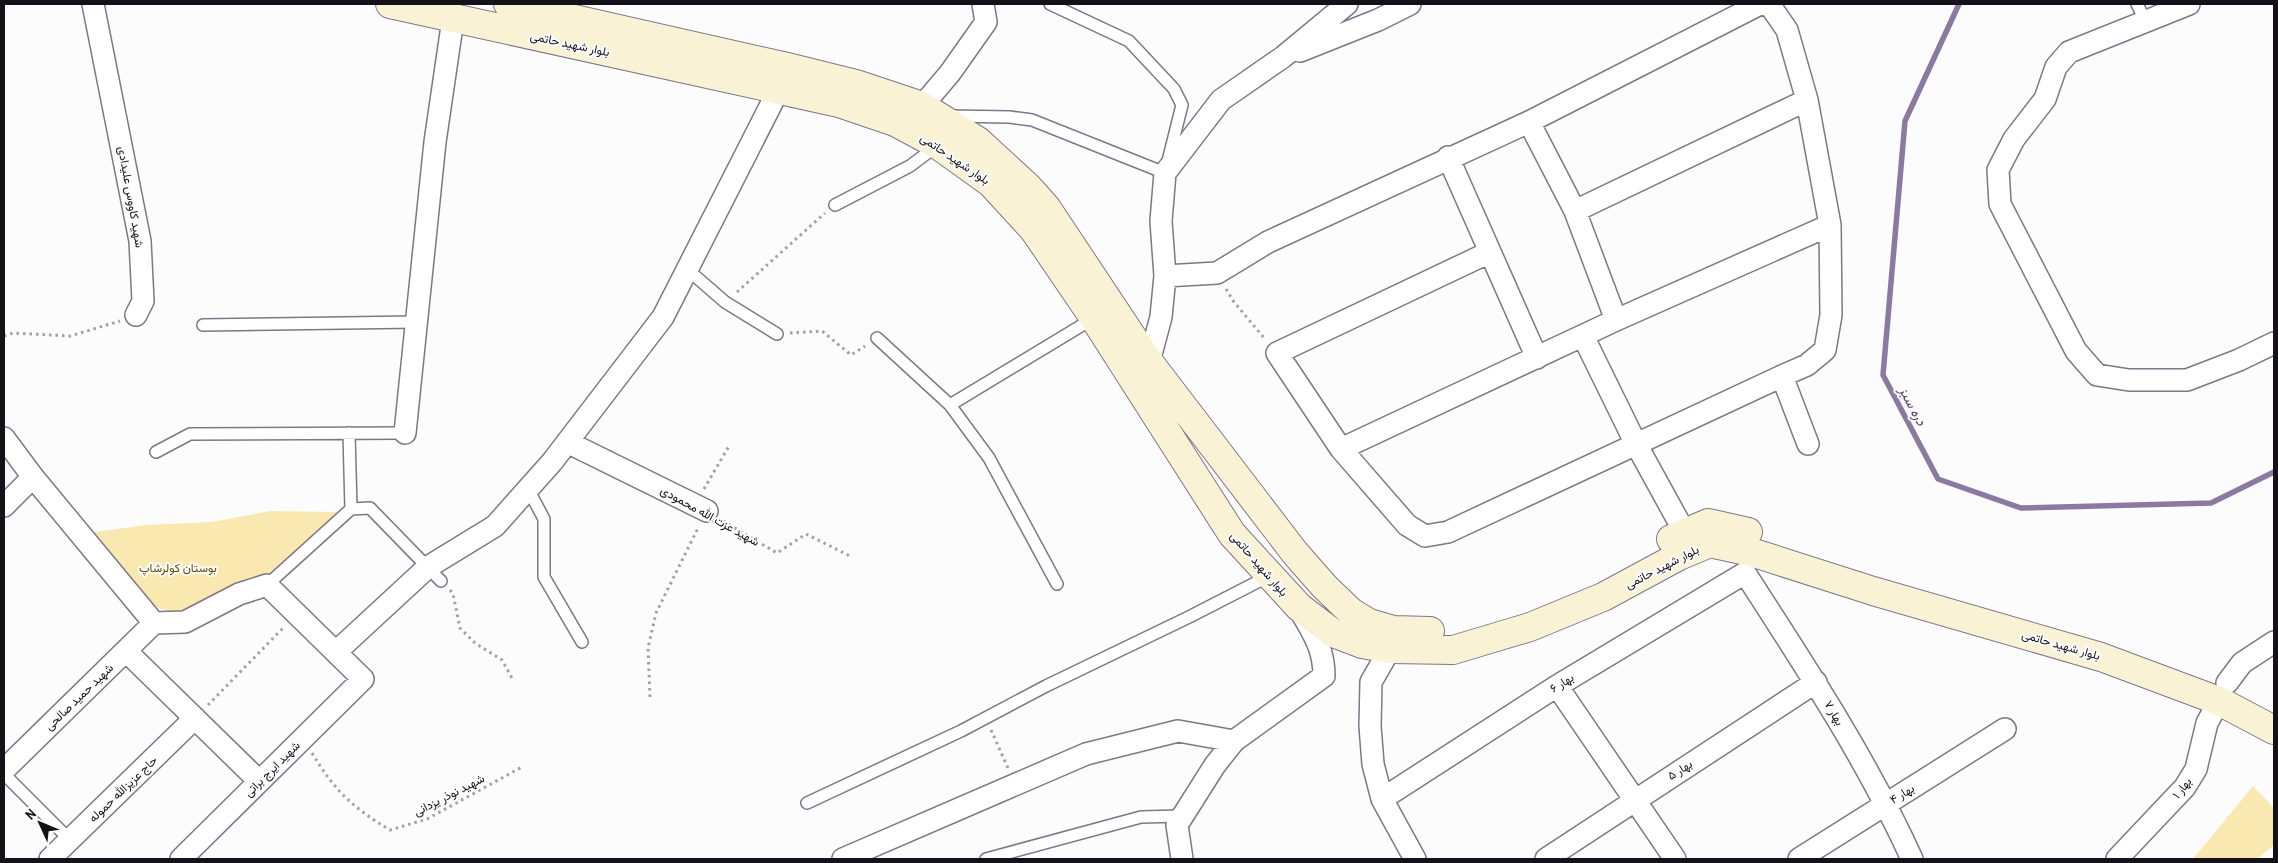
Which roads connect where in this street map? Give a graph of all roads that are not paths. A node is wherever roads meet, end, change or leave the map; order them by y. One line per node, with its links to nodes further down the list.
1 (93, 4): 27 (street, شهید کاووس علیدادی)
2 (390, 4): 12 (main road, بلوار شهید حاتمی)
3 (508, 4): 14 (main road, بلوار شهید حاتمی)
4 (982, 4): 16 (street)
5 (1050, 4): 20 (lane)
6 (1347, 4): 13 (street)
7 (1410, 4): 13 (street)
8 (1760, 4): 17 (street)
9 (1769, 4): 15 (street)
10 (2189, 4): 11 (street)
11 (2142, 13): 35 (street)
12 (453, 19): 14 (main road, بلوار شهید حاتمی); 30 (street)
13 (1283, 58): 20 (street)
14 (783, 78): 16 (main road, بلوار شهید حاتمی); 18 (main road, بلوار شهید حاتمی); 25 (street)
15 (1807, 100): 22 (street); 23 (street)
16 (930, 111): 20 (lane); 37 (main road, بلوار شهید حاتمی)
17 (1529, 122): 19 (street); 22 (street)
18 (938, 145): 21 (lane); 28 (main road, بلوار شهید حاتمی)
19 (1448, 158): 24 (street); 26 (street)
20 (1165, 173): 26 (street)
21 (834, 205)
22 (1575, 211): 29 (street)
23 (1830, 224): 29 (street); 38 (street)
24 (1490, 252): 36 (street); 46 (street)
25 (687, 269): 32 (lane); 43 (street)
26 (1165, 276): 37 (street)
27 (136, 315)
28 (1094, 318): 37 (main road, بلوار شهید حاتمی); 39 (lane)
29 (1616, 320): 33 (street)
30 (416, 322): 31 (lane); 41 (street)
31 (203, 325)
32 (777, 334)
33 (1584, 336): 36 (street); 44 (street)
34 (877, 338): 39 (lane)
35 (2274, 343)
36 (1537, 358): 46 (street)
37 (1138, 367): 53 (main road, بلوار شهید حاتمی); 56 (main road, بلوار شهید حاتمی)
38 (1782, 376): 44 (street); 45 (street)
39 (950, 405): 57 (lane)
40 (349, 433): 41 (lane); 47 (lane); 52 (lane)
41 (405, 433)
42 (4, 438): 48 (street)
43 (566, 442): 49 (street); 51 (street, شهید عزت الله محمودی)
44 (1636, 444): 46 (street); 53 (street)
45 (1808, 444)
46 (1341, 449)
47 (156, 452)
48 (33, 477): 50 (street); 60 (street)
49 (528, 489): 55 (street); 61 (lane)
50 (4, 506)
51 (701, 508)
52 (351, 509): 55 (lane); 58 (lane)
53 (1685, 533): 68 (main road, بلوار شهید حاتمی)
54 (1748, 562): 63 (main road, بلوار شهید حاتمی); 66 (street, بهار ۷); 67 (street, بهار ۶); 68 (main road, بلوار شهید حاتمی)
55 (434, 574): 65 (street)
56 (1269, 576): 59 (main road, بلوار شهید حاتمی); 78 (lane)
57 (1057, 584)
58 (267, 585): 60 (street); 65 (street)
59 (1298, 608): 63 (main road, بلوار شهید حاتمی); 73 (street)
60 (154, 623): 64 (street, شهید حمید صالحی)
61 (582, 642)
62 (2274, 642): 68 (street, بهار ۱)
63 (1390, 649): 76 (street)
64 (126, 651): 70 (street); 74 (street, شهید حمید صالحی)
65 (336, 652): 75 (street, شهید ایرج براتی)
66 (1816, 682): 77 (street, بهار ۵); 79 (street, بهار ۷)
67 (1557, 686): 76 (street, بهار ۶); 77 (street)
68 (2223, 692): 69 (main road, بلوار شهید حاتمی); 72 (main road, بلوار شهید حاتمی); 92 (street, بهار ۱)
69 (2274, 709)
70 (195, 718): 75 (street); 81 (street, حاج عزیزالله حموله)
71 (2005, 729): 79 (street, بهار ۴)
72 (2274, 730)
73 (1234, 741): 80 (street); 84 (street)
74 (6, 764): 81 (lane)
75 (259, 781): 83 (street, شهید ایرج براتی)
76 (1382, 799): 87 (street)
77 (1635, 800): 88 (street, بهار ۵); 89 (street)
78 (807, 803)
79 (1887, 803): 90 (street, بهار ۴); 91 (street, بهار ۷)
80 (1182, 816): 85 (lane); 86 (street)
81 (70, 840): 82 (street, حاج عزیزالله حموله)
82 (50, 859)
83 (181, 859)
84 (843, 859)
85 (986, 859)
86 (1182, 859)
87 (1415, 859)
88 (1546, 859)
89 (1676, 859)
90 (1799, 859)
91 (1912, 859)
92 (2117, 859)

